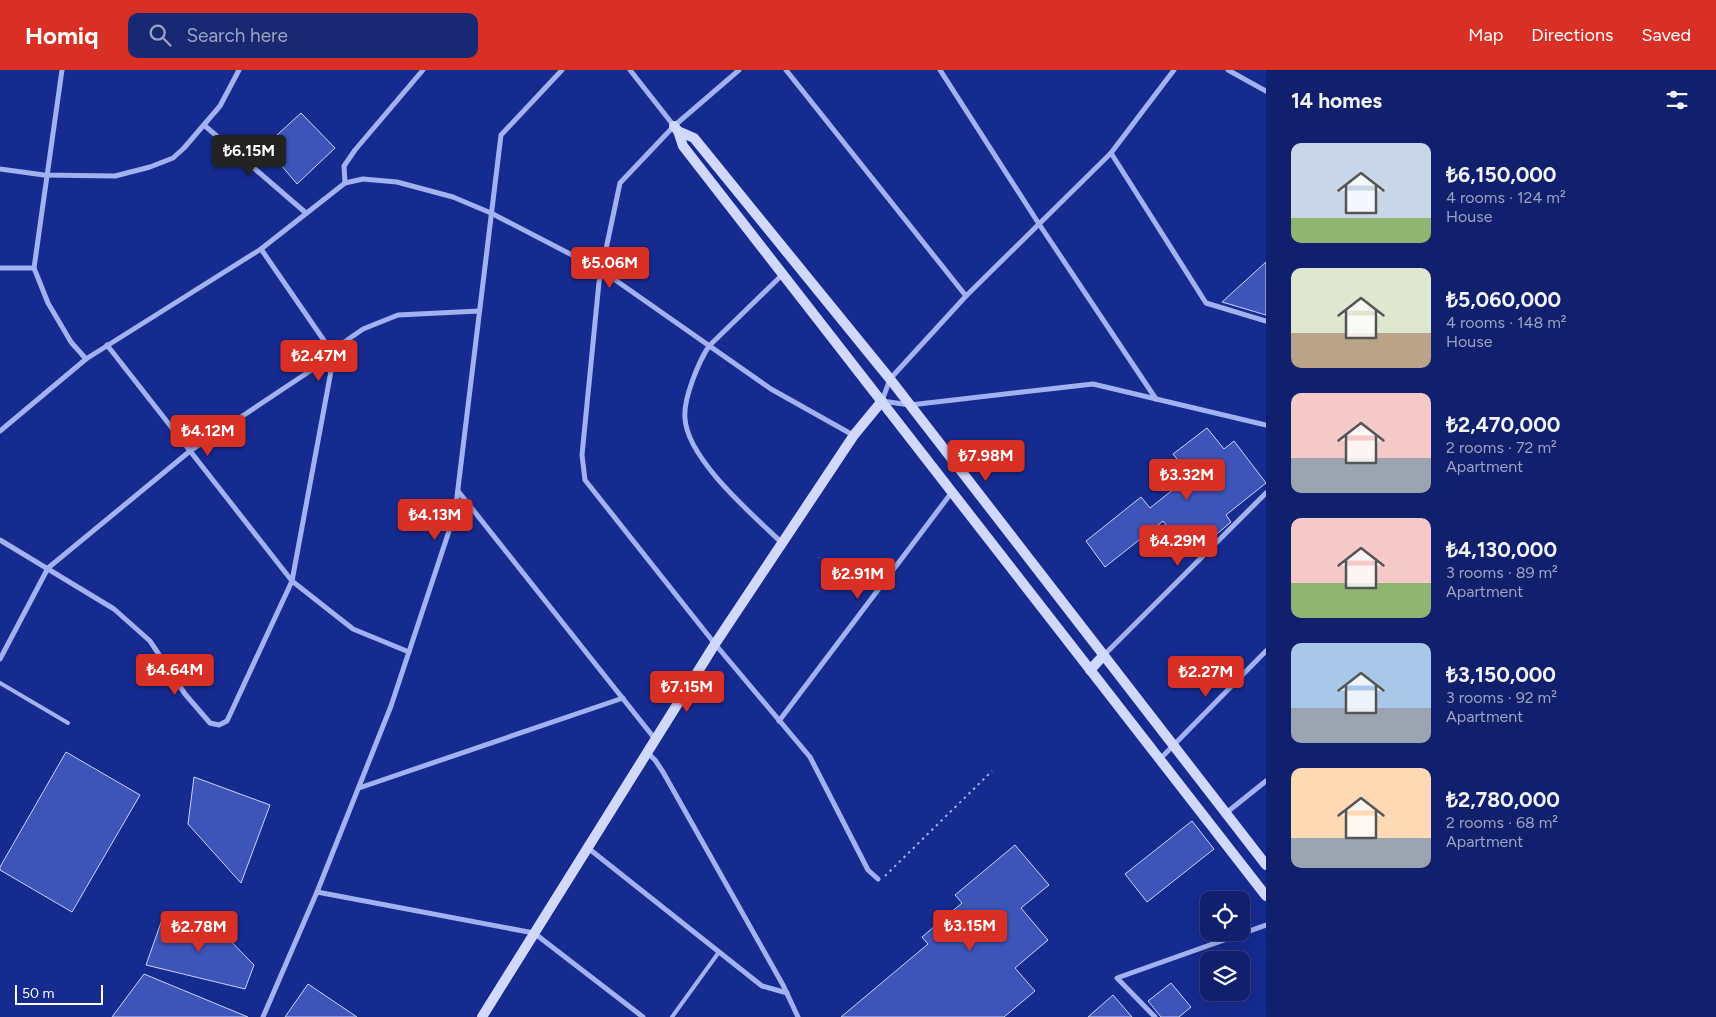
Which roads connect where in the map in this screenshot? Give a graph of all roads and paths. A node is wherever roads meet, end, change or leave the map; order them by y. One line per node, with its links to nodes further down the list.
1 (62, 70): 16 (street)
2 (239, 70): 12 (street)
3 (423, 70): 17 (street)
4 (562, 70): 19 (street)
5 (630, 70): 13 (street)
6 (739, 70): 13 (street)
7 (786, 70): 26 (street)
8 (940, 70): 20 (street)
9 (1174, 70): 14 (street)
10 (1228, 70): 11 (street)
11 (1266, 92)
12 (204, 125): 16 (street); 18 (street)
13 (676, 129): 24 (street); 25 (street); 33 (street)
14 (1111, 153): 20 (street); 28 (street)
15 (0, 169): 16 (street)
16 (47, 174): 23 (street)
17 (345, 183): 18 (street); 19 (street)
18 (306, 213): 21 (street)
19 (491, 213): 24 (street); 27 (street)
20 (1039, 224): 26 (street); 34 (street)
21 (261, 249): 29 (street); 31 (street)
22 (0, 268): 23 (street)
23 (34, 268): 32 (street)
24 (601, 270): 30 (street); 48 (street)
25 (783, 274): 30 (street); 35 (street)
26 (966, 296): 33 (street)
27 (479, 312): 31 (street); 41 (street)
28 (1266, 321)
29 (107, 346): 32 (street); 40 (street)
30 (709, 346): 39 (street); 45 (street)
31 (334, 355): 40 (street); 47 (street)
32 (86, 358): 38 (street)
33 (890, 379): 35 (street); 36 (street)
34 (1156, 399): 36 (street); 37 (street)
35 (882, 401): 36 (street); 39 (street); 42 (street)
36 (910, 405): 51 (street)
37 (1266, 425)
38 (1, 429)
39 (854, 435): 45 (street)
40 (190, 451): 46 (street); 47 (street)
41 (458, 491): 50 (street); 55 (street)
42 (952, 492): 53 (street); 56 (street)
43 (1266, 493): 51 (street)
44 (0, 540): 46 (street)
45 (782, 544): 48 (street)
46 (48, 568): 47 (street); 52 (street)
47 (292, 581): 50 (street)
48 (715, 644): 56 (street); 58 (street)
49 (1266, 651): 59 (street)
50 (409, 652): 64 (street)
51 (1104, 656): 53 (street); 59 (street)
52 (0, 659)
53 (1090, 670): 61 (street)
54 (0, 683): 57 (lane)
55 (623, 698): 58 (street); 64 (street)
56 (779, 721): 68 (street)
57 (68, 723)
58 (656, 739): 60 (street)
59 (1174, 745): 61 (street); 65 (street)
60 (647, 752): 66 (street); 74 (street)
61 (1160, 760): 70 (street)
62 (992, 771): 68 (path)
63 (1266, 781): 65 (street)
64 (359, 788): 69 (street)
65 (1226, 813): 67 (street)
66 (587, 848): 72 (street); 73 (street)
67 (1266, 865)
68 (878, 879)
69 (317, 892): 72 (street); 76 (street)
70 (1266, 896)
71 (1266, 925): 80 (street)
72 (534, 933): 75 (street); 77 (street)
73 (719, 952): 74 (street); 78 (lane)
74 (787, 993): 79 (street)
75 (484, 1016)
76 (263, 1017)
77 (643, 1017)
78 (672, 1017)
79 (798, 1017)
80 (1155, 1017)

